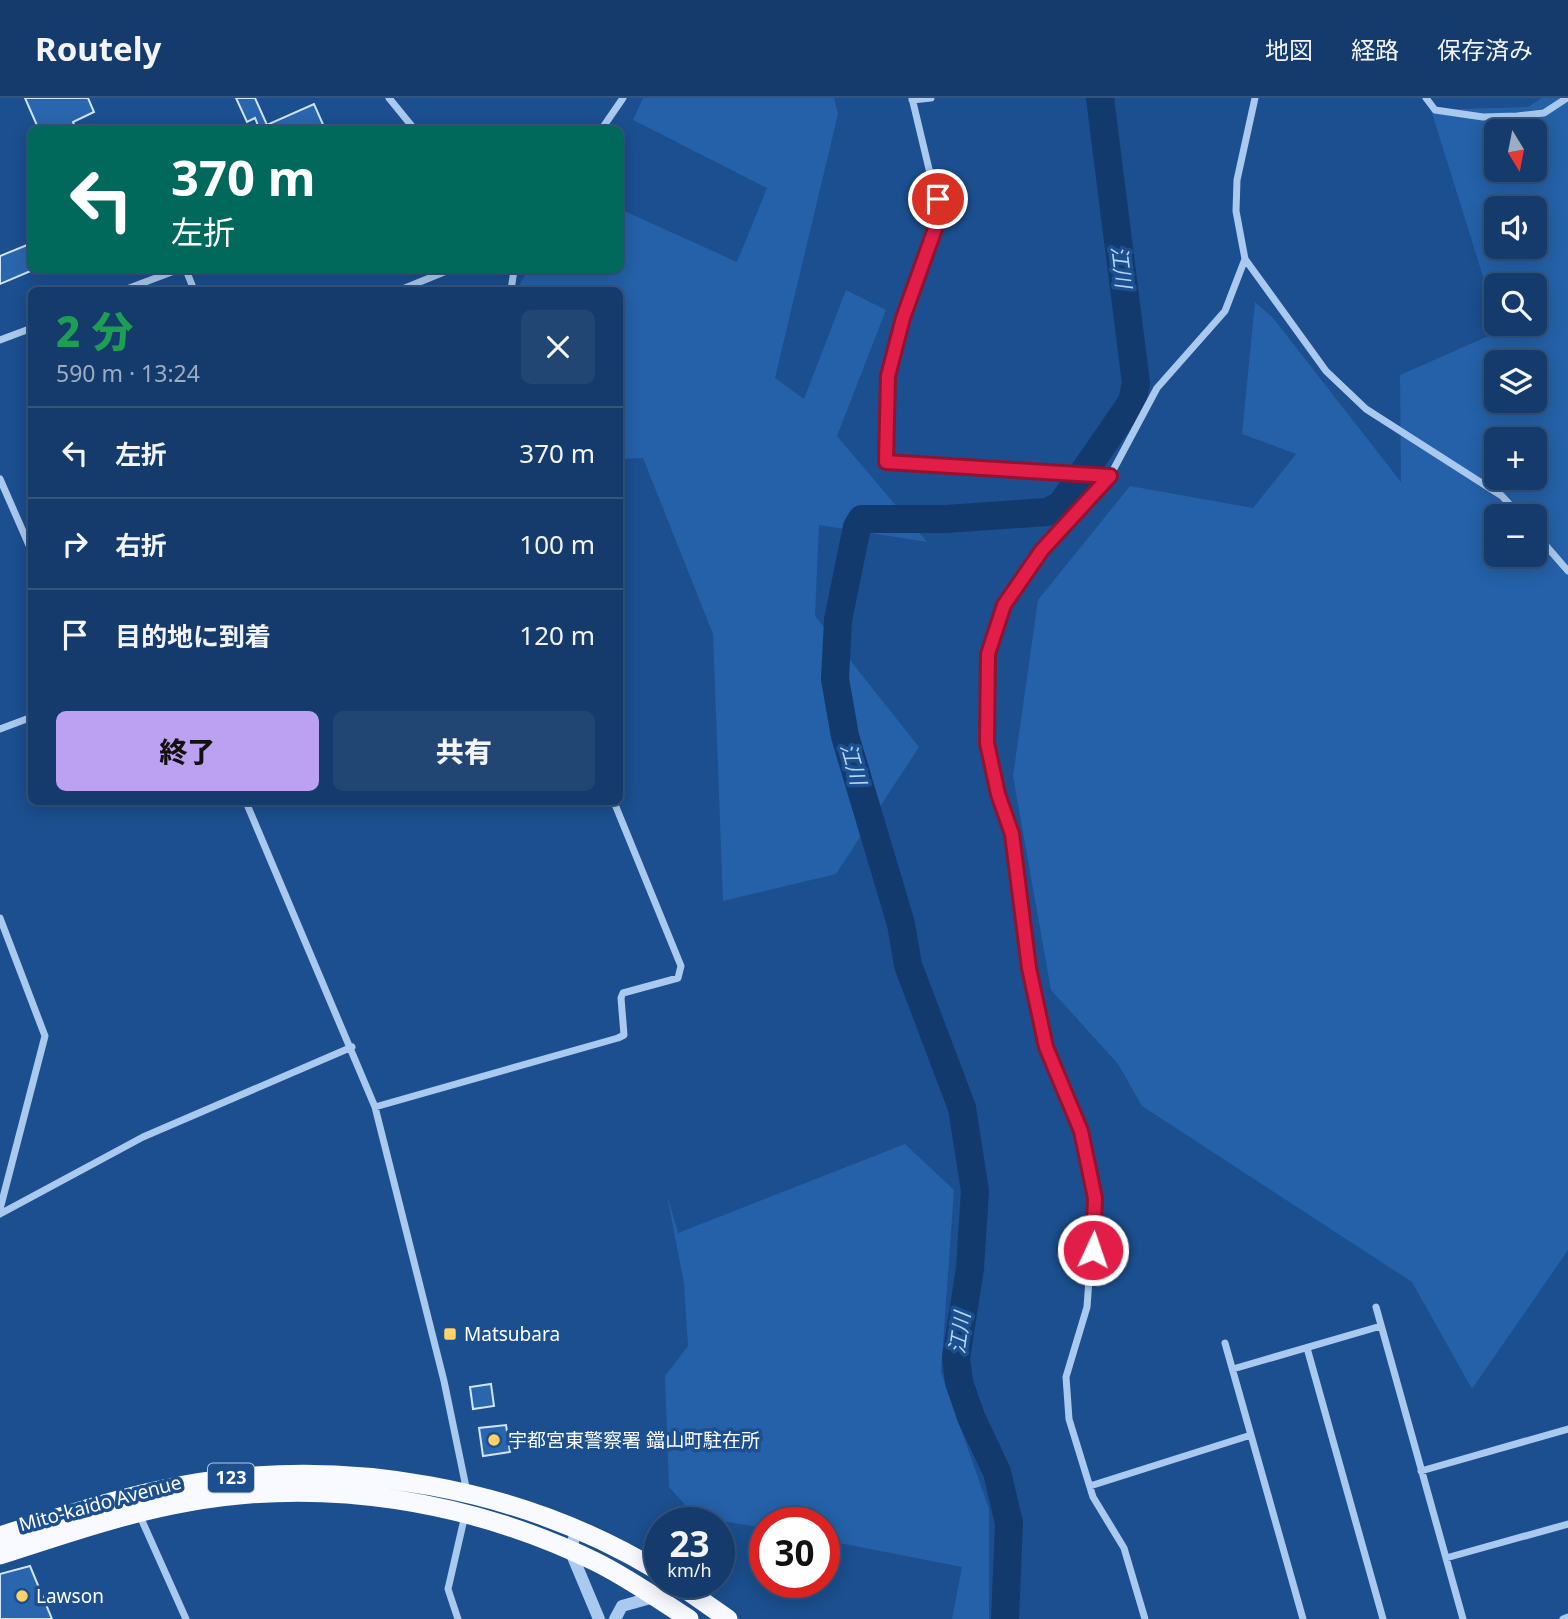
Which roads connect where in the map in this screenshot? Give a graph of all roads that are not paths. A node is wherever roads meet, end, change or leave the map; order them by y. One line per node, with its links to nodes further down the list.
1 (389, 98): 8 (street)
2 (623, 98): 9 (street)
3 (931, 98): 7 (street)
4 (1255, 98): 10 (street)
5 (1426, 98): 6 (street)
6 (1567, 98)
7 (912, 99): 17 (street)
8 (412, 126)
9 (604, 126)
10 (1245, 259): 17 (street); 19 (street)
11 (169, 273): 13 (street)
12 (442, 273): 14 (street)
13 (132, 287)
14 (407, 287)
15 (28, 330): 16 (street)
16 (0, 340)
17 (1110, 476): 42 (street)
18 (0, 479): 20 (street)
19 (1509, 504)
20 (28, 543)
21 (1547, 547): 22 (street)
22 (1568, 571)
23 (28, 718): 24 (street)
24 (0, 729)
25 (247, 805): 28 (street)
26 (615, 805): 29 (street)
27 (0, 918): 31 (street)
28 (352, 1047): 29 (street); 33 (street)
29 (375, 1107): 43 (street)
30 (0, 1165): 31 (street)
31 (10, 1168): 32 (street)
32 (0, 1209)
33 (0, 1214)
34 (1376, 1307): 35 (street)
35 (1381, 1326): 37 (street); 41 (street)
36 (1225, 1343): 38 (street)
37 (1307, 1348): 38 (street); 66 (street)
38 (1233, 1369): 40 (street)
39 (1568, 1429): 41 (street)
40 (1251, 1435): 42 (street); 65 (street)
41 (1421, 1471): 51 (street)
42 (1090, 1486): 64 (street)
43 (468, 1494): 45 (street); 47 (highway, Mito-kaido Avenue / 123); 48 (highway, Mito-kaido Avenue / 123)
44 (138, 1512): 45 (highway, Mito-kaido Avenue / 123); 50 (highway, Mito-kaido Avenue / 123); 58 (street)
45 (465, 1516): 49 (highway, Mito-kaido Avenue / 123); 59 (street)
46 (1568, 1524): 51 (street)
47 (577, 1530): 49 (street); 52 (highway, Mito-kaido Avenue / 123)
48 (0, 1536)
49 (570, 1550): 53 (highway, Mito-kaido Avenue / 123); 60 (street)
50 (0, 1555)
51 (1446, 1558): 67 (street)
52 (644, 1563)
53 (644, 1590)
54 (650, 1598): 61 (street)
55 (656, 1598): 62 (highway, Mito-kaido Avenue / 123)
56 (698, 1598): 63 (highway)
57 (1568, 1618): 68 (street)
58 (186, 1619)
59 (458, 1619)
60 (599, 1619)
61 (615, 1619)
62 (689, 1619)
63 (728, 1619)
64 (1145, 1619)
65 (1303, 1619)
66 (1383, 1619)
67 (1463, 1619)
68 (1563, 1619)

